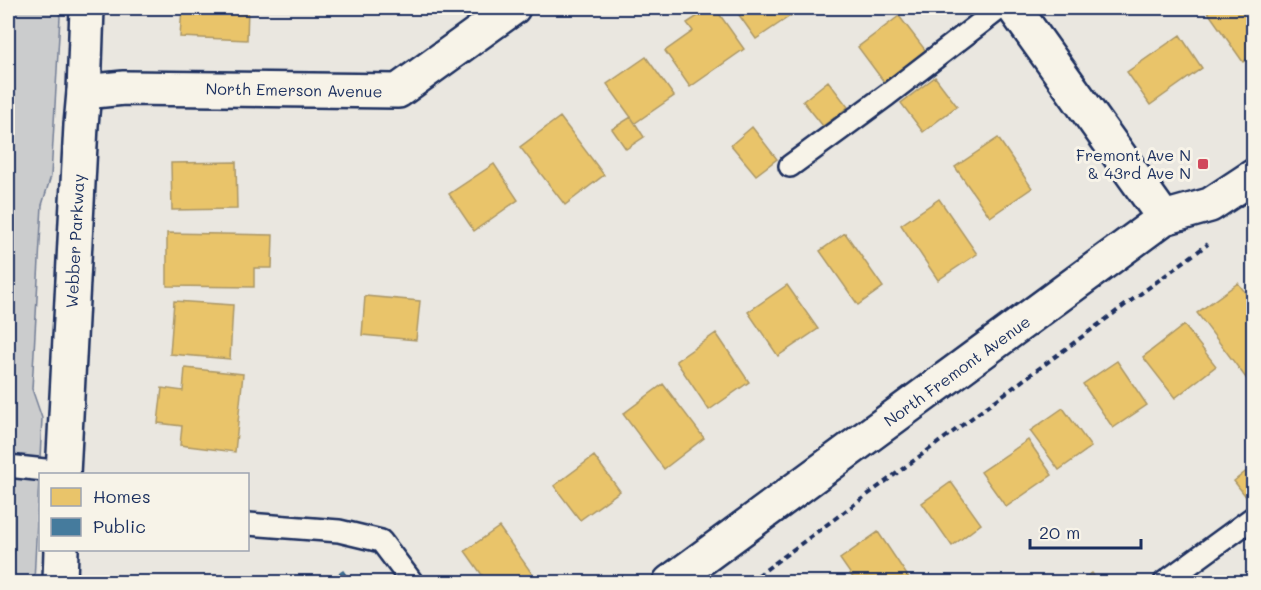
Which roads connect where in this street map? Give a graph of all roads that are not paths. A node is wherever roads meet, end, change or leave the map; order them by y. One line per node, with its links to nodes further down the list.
1 (87, 8): 5 (street, Webber Parkway)
2 (513, 8): 5 (street, North Emerson Avenue)
3 (1000, 8): 6 (lane)
4 (1014, 8): 8 (street)
5 (84, 92): 10 (street, Webber Parkway)
6 (790, 166)
7 (1250, 185): 8 (street, North Fremont Avenue)
8 (1164, 219): 16 (street, North Fremont Avenue)
9 (8, 466): 10 (lane)
10 (63, 473)
11 (1254, 517): 17 (lane)
12 (249, 524): 15 (lane)
13 (61, 551): 14 (street)
14 (60, 582)
15 (412, 582)
16 (670, 582)
17 (1165, 582)

